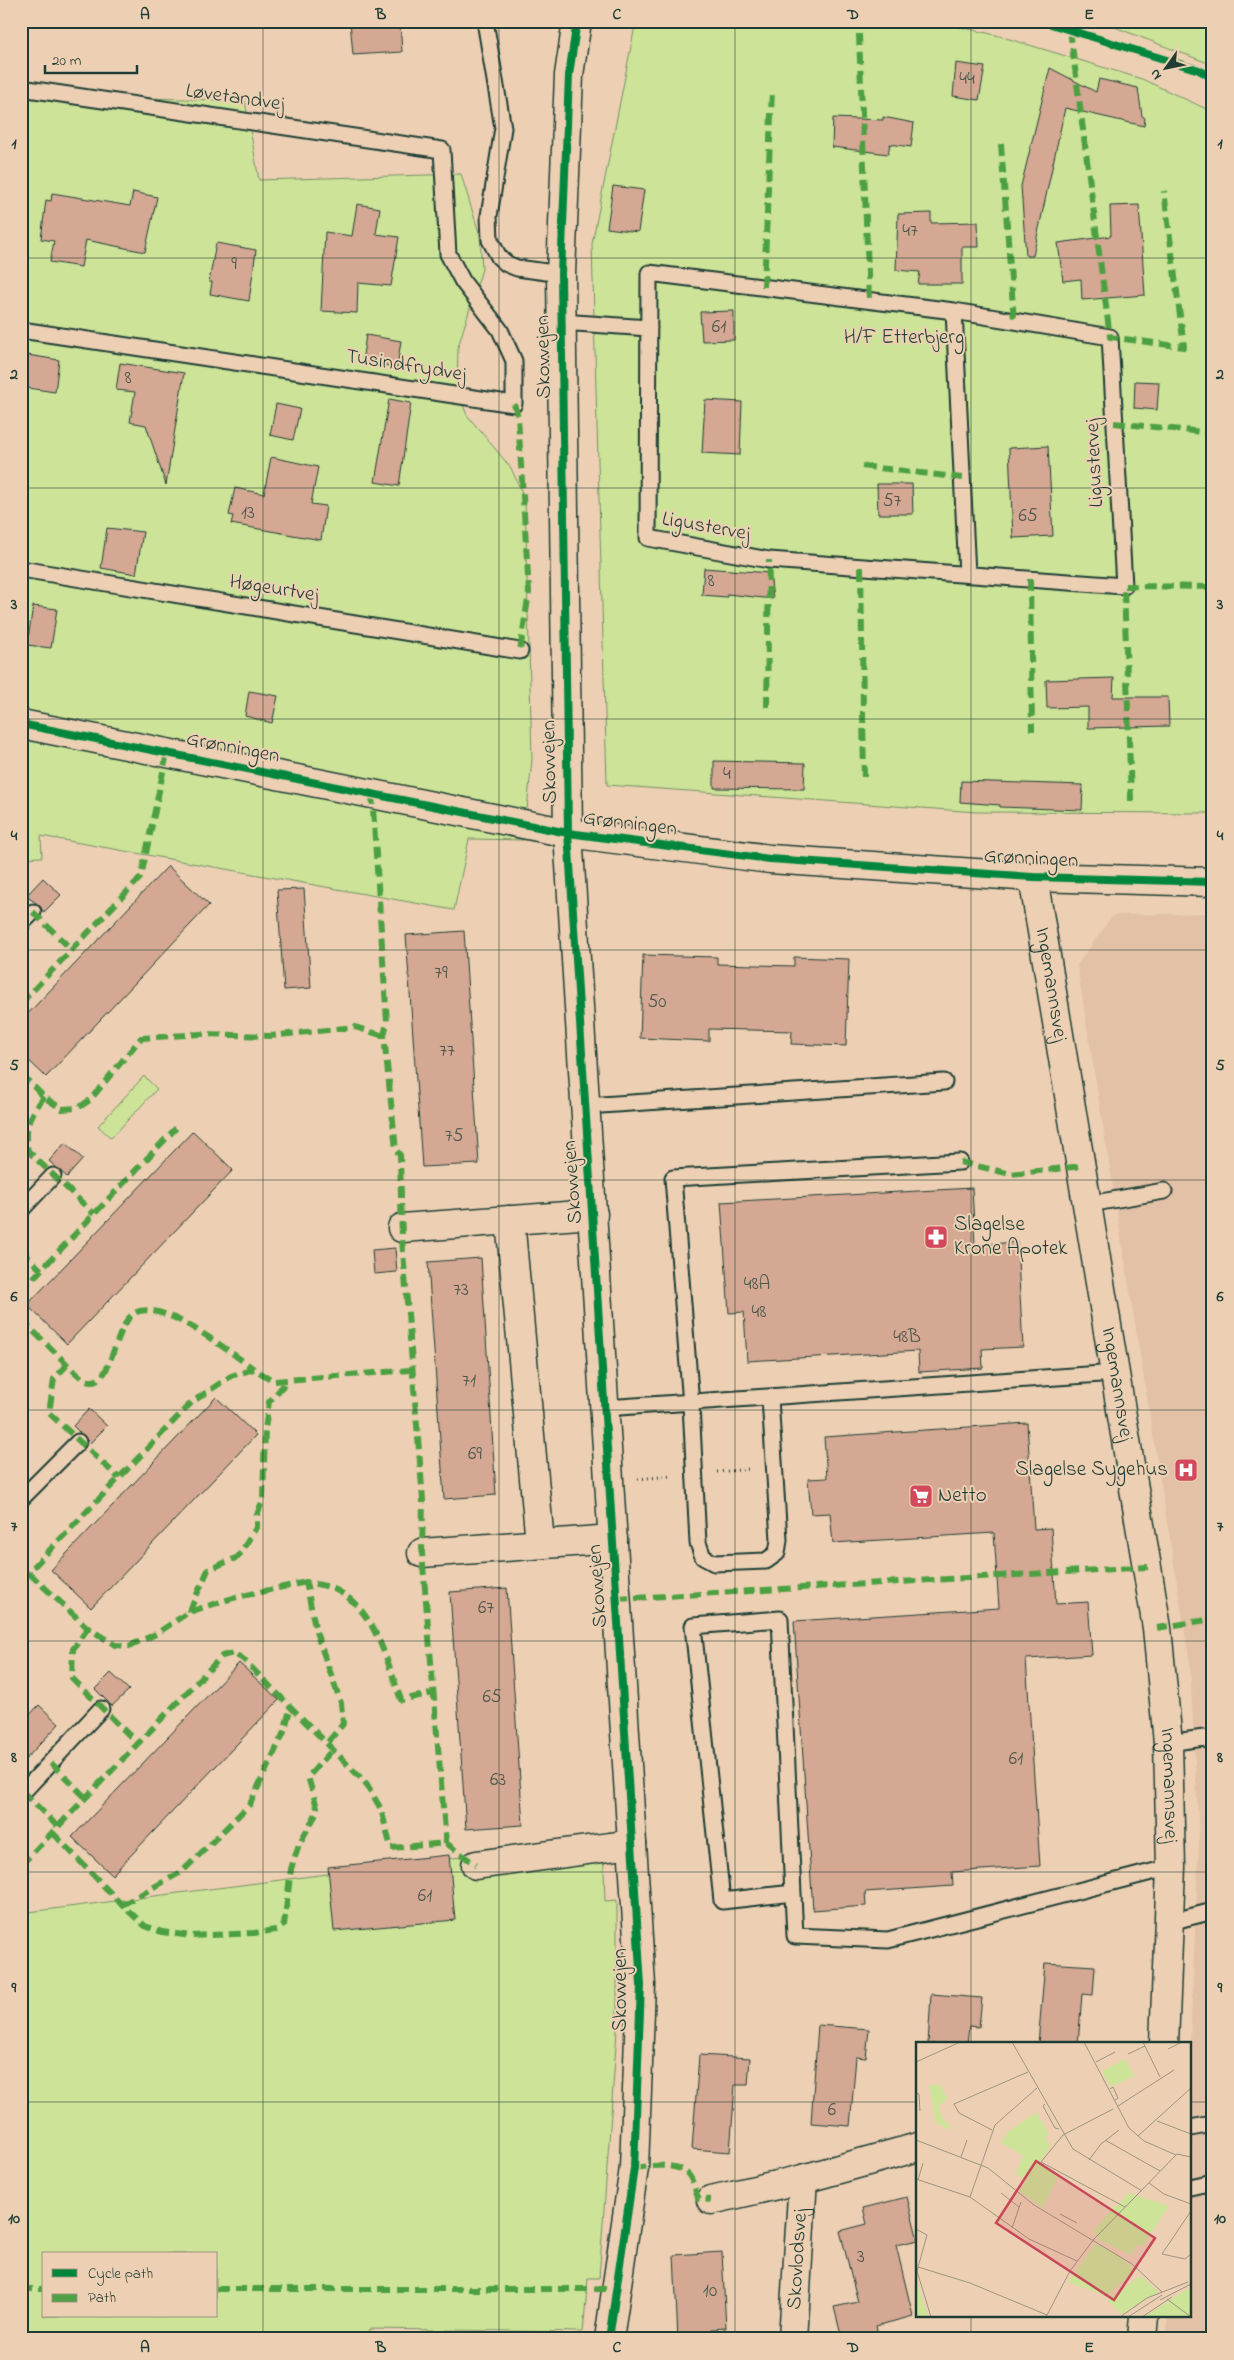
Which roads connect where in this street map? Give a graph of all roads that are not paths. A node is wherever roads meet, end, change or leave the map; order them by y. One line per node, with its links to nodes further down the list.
1 (577, 21): 5 (street, Skovvejen)
2 (486, 23): 5 (lane)
3 (21, 88): 4 (lane, Løvetandvej)
4 (442, 150): 9 (lane, Tusindfrydvej)
5 (561, 274): 7 (street, Skovvejen)
6 (954, 311): 8 (lane, Ligustervej); 11 (lane); 11 (lane, Ligustervej)
7 (561, 322): 8 (lane); 14 (street, Skovvejen)
8 (649, 328): 11 (lane, Ligustervej)
9 (21, 330)
10 (21, 569): 12 (lane, Høgeurtvej)
11 (967, 574)
12 (520, 650)
13 (21, 724): 14 (street, Grønningen)
14 (568, 833): 15 (street, Grønningen); 20 (street, Skovvejen)
15 (1033, 878): 16 (street, Grønningen); 24 (street, Ingemannsvej)
16 (1213, 882)
17 (33, 912): 18 (lane)
18 (21, 924)
19 (944, 1082): 20 (lane)
20 (586, 1106): 26 (street, Skovvejen)
21 (960, 1162): 31 (lane)
22 (53, 1176): 25 (lane)
23 (1164, 1191): 24 (lane)
24 (1088, 1204): 29 (street, Ingemannsvej)
25 (21, 1210)
26 (593, 1214): 27 (street); 32 (street, Skovvejen)
27 (510, 1220): 28 (street); 36 (street)
28 (402, 1228)
29 (1116, 1373): 30 (lane); 39 (street, Ingemannsvej)
30 (770, 1398): 31 (lane); 31 (lane)
31 (691, 1404): 32 (lane)
32 (605, 1408): 35 (street, Skovvejen)
33 (78, 1442): 34 (lane)
34 (21, 1499)
35 (613, 1538): 36 (street); 42 (street, Skovvejen)
36 (540, 1543): 37 (street)
37 (422, 1553)
38 (101, 1709): 41 (lane)
39 (1168, 1743): 40 (lane); 44 (street, Ingemannsvej)
40 (1213, 1743)
41 (21, 1794)
42 (632, 1844): 43 (street); 57 (street, Skovvejen)
43 (476, 1865)
44 (1171, 1867): 45 (lane); 47 (street, Ingemannsvej)
45 (793, 1893): 45 (lane)
46 (1213, 1911): 47 (lane)
47 (1170, 1922): 48 (street, Ingemannsvej)
48 (1164, 2042)
49 (1213, 2124): 50 (lane)
50 (1192, 2128)
51 (916, 2148): 52 (street, Skovlodsvej)
52 (803, 2178): 55 (street, Skovlodsvej); 58 (street, Skovlodsvej)
53 (1213, 2182): 54 (lane)
54 (1192, 2187)
55 (711, 2200)
56 (1144, 2318): 59 (street)
57 (609, 2339)
58 (793, 2339)
59 (1142, 2339)

